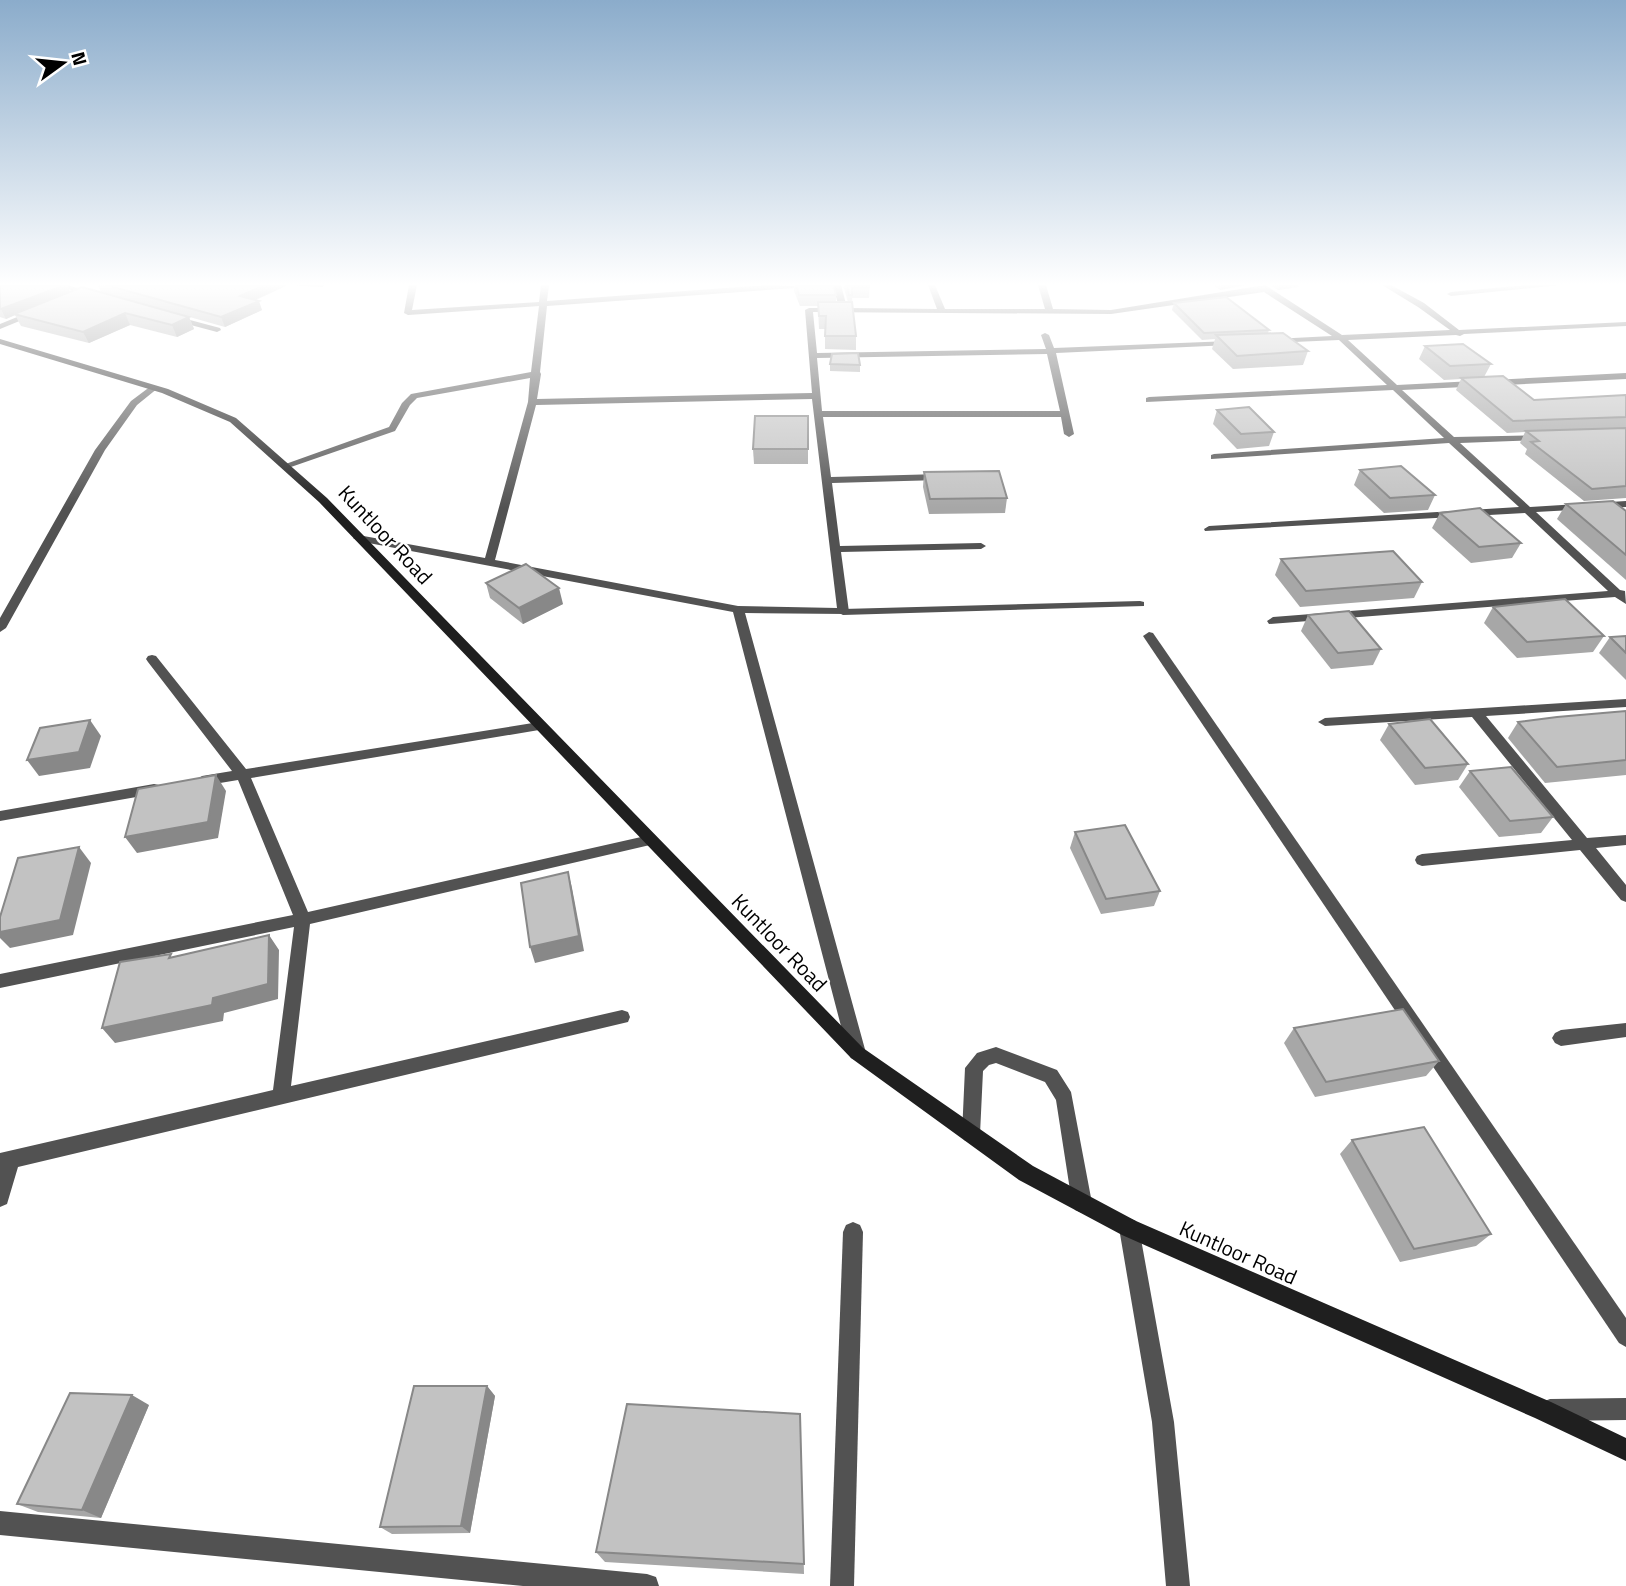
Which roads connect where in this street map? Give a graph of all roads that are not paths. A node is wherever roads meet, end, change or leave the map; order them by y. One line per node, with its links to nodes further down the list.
1 (59, 359): 8 (street, Kuntloor Road)
2 (538, 359): 6 (street)
3 (813, 359): 10 (street)
4 (1053, 359): 14 (street)
5 (1363, 359): 9 (street)
6 (537, 374): 12 (street); 19 (street)
7 (1626, 376): 9 (street)
8 (155, 388): 19 (street, Kuntloor Road); 34 (street)
9 (1394, 388): 11 (street); 17 (street)
10 (816, 396): 12 (street); 13 (street)
11 (1149, 400)
12 (532, 402): 28 (street)
13 (818, 414): 14 (street); 21 (street)
14 (1064, 414): 15 (street)
15 (1069, 434)
16 (1558, 436): 17 (street)
17 (1450, 440): 18 (street); 23 (street)
18 (1214, 457)
19 (285, 466): 25 (street, Kuntloor Road)
20 (949, 477): 21 (street)
21 (826, 480): 27 (street)
22 (1626, 504): 23 (street)
23 (1526, 510): 24 (street); 29 (street)
24 (1209, 529)
25 (358, 538): 28 (street); 40 (street, Kuntloor Road)
26 (981, 546): 27 (street)
27 (835, 549): 32 (street)
28 (489, 562): 31 (street)
29 (1623, 596): 33 (street)
30 (1140, 604): 32 (street)
31 (738, 609): 32 (street); 53 (street)
32 (843, 612)
33 (1273, 621)
34 (0, 628)
35 (1149, 636): 61 (street)
36 (152, 659): 41 (street)
37 (1626, 703): 38 (street)
38 (1476, 713): 39 (street); 45 (street)
39 (1325, 722)
40 (539, 726): 41 (street); 43 (street, Kuntloor Road)
41 (242, 774): 42 (street); 48 (street)
42 (0, 816)
43 (650, 840): 48 (street); 53 (street, Kuntloor Road)
44 (1626, 840): 45 (street)
45 (1582, 844): 46 (street); 47 (street)
46 (1422, 860)
47 (1626, 897)
48 (303, 919): 49 (street); 54 (street)
49 (0, 981)
50 (622, 1017): 54 (street)
51 (1626, 1030): 52 (street)
52 (1561, 1038)
53 (857, 1053): 55 (street, Kuntloor Road)
54 (281, 1096): 56 (street)
55 (971, 1134): 58 (street, Kuntloor Road); 58 (street)
56 (5, 1160): 57 (street)
57 (0, 1197)
58 (1082, 1203): 59 (street, Kuntloor Road)
59 (1129, 1228): 63 (street, Kuntloor Road); 68 (street)
60 (853, 1233): 67 (street)
61 (1626, 1336)
62 (1626, 1409): 63 (street)
63 (1543, 1410): 64 (street, Kuntloor Road)
64 (1626, 1450)
65 (0, 1523): 66 (street)
66 (647, 1586)
67 (842, 1586)
68 (1178, 1586)

